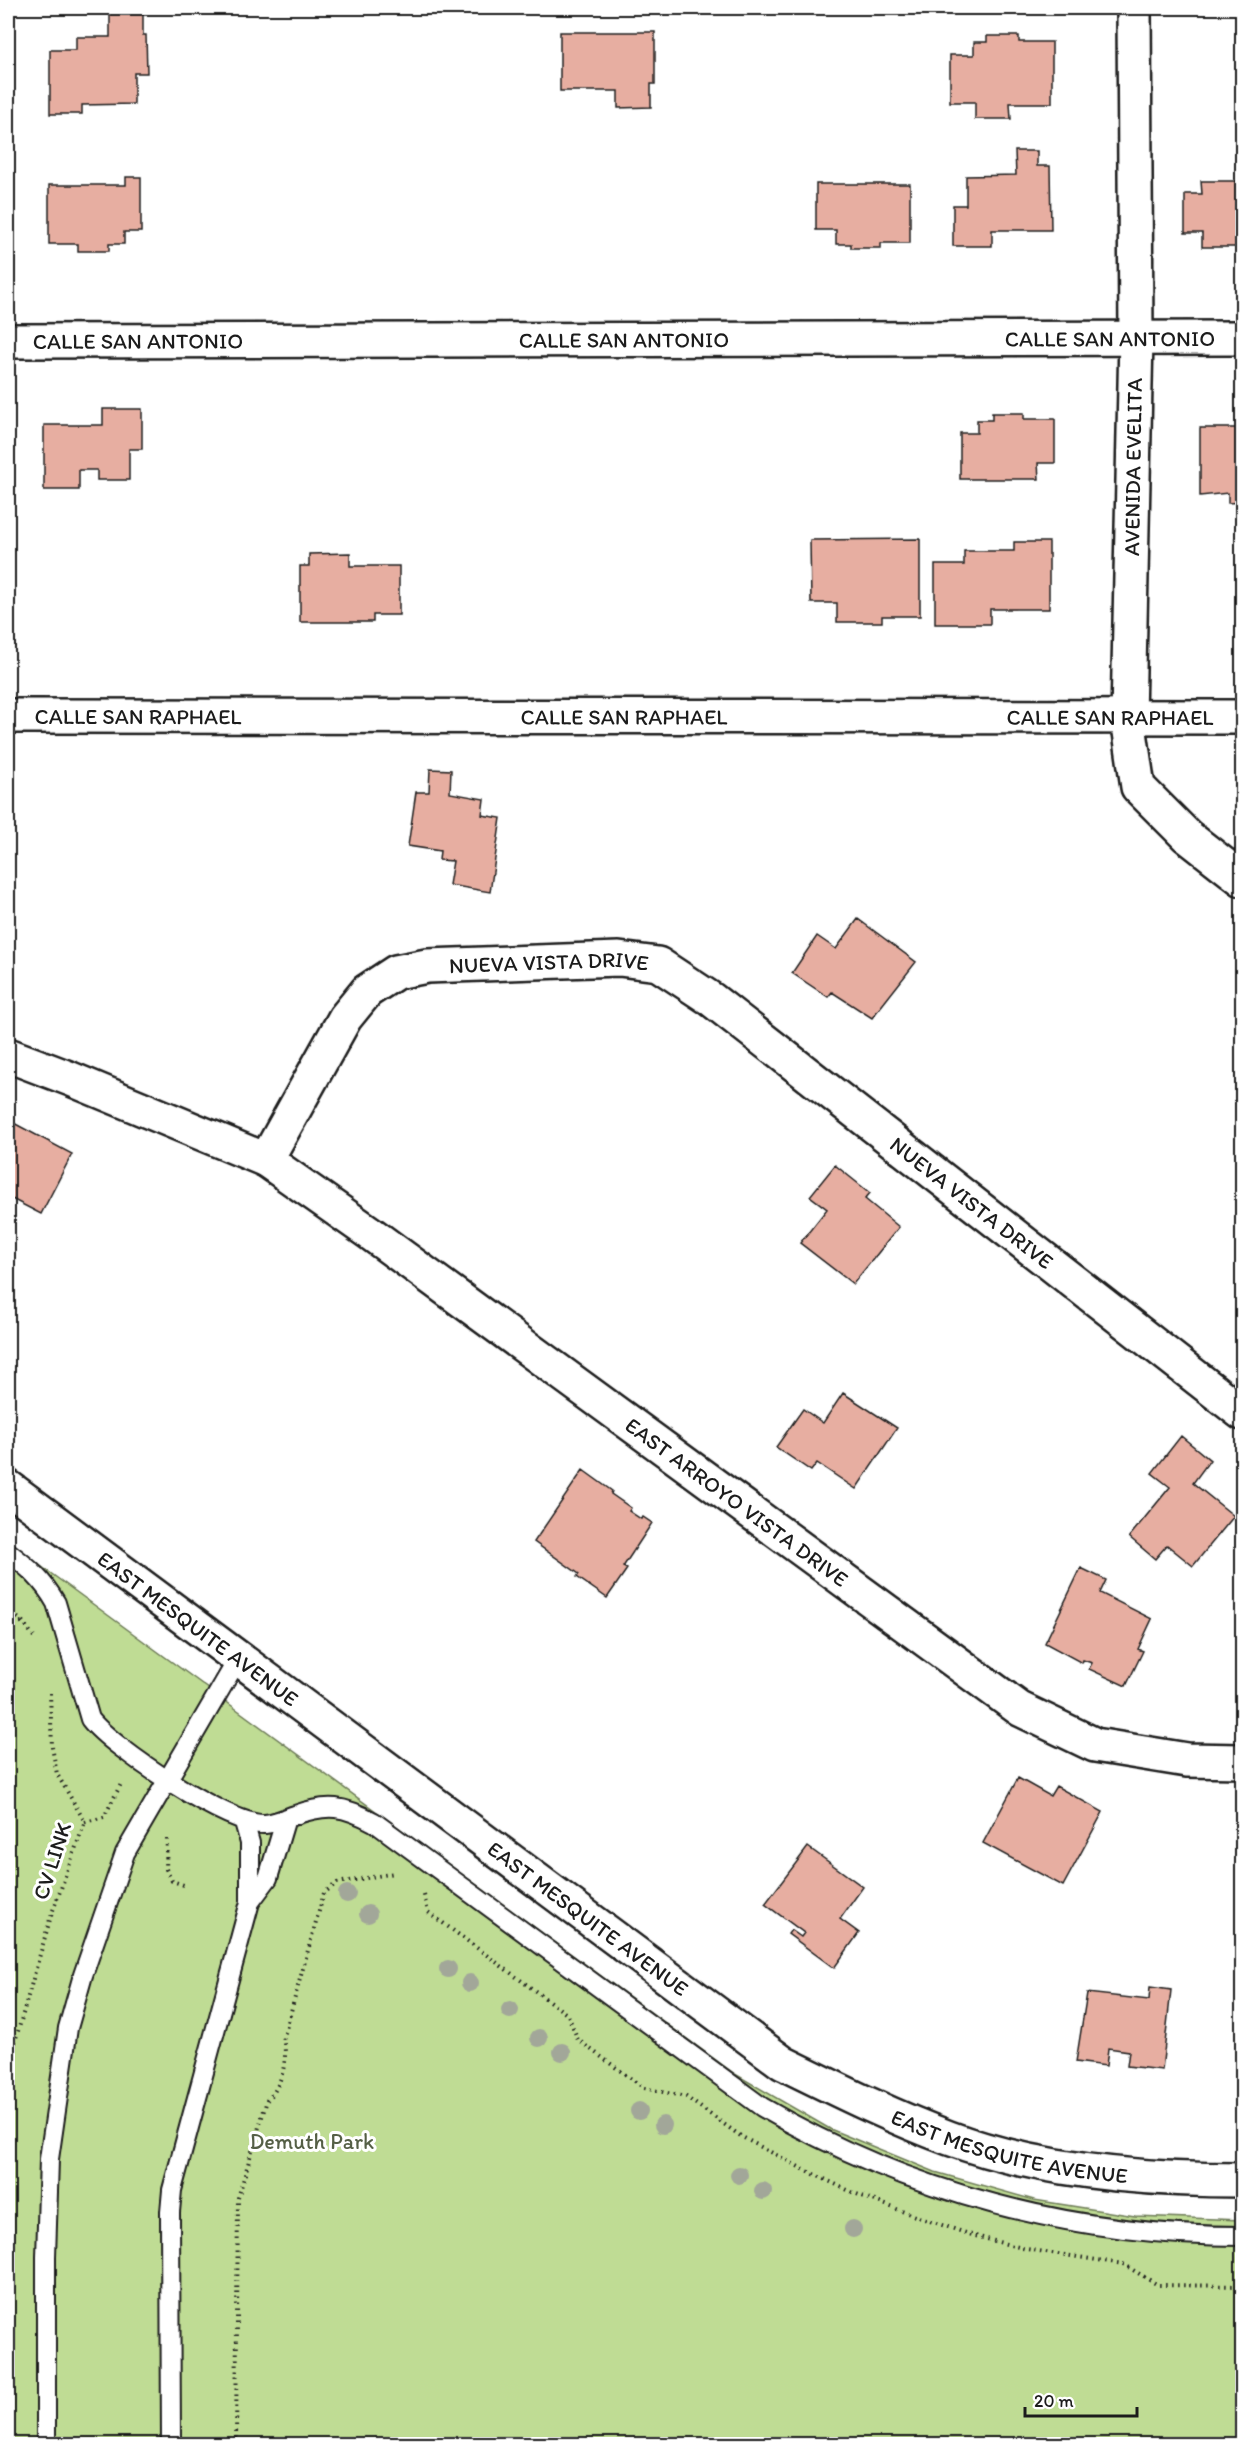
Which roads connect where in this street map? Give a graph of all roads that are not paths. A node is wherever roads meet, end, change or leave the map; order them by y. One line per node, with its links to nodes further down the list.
1 (1134, 8): 2 (street, AVENIDA EVELITA)
2 (1136, 338): 3 (street, CALLE SAN ANTONIO); 4 (street, CALLE SAN ANTONIO); 7 (street, AVENIDA EVELITA)
3 (1242, 338)
4 (8, 341)
5 (8, 716): 7 (street, CALLE SAN RAPHAEL)
6 (1242, 717): 7 (street, CALLE SAN RAPHAEL)
7 (1128, 718): 8 (street, AVENIDA EVELITA)
8 (1242, 879)
9 (8, 1055): 10 (street)
10 (266, 1161): 11 (street, NUEVA VISTA DRIVE); 15 (street, EAST ARROYO VISTA DRIVE)
11 (1242, 1413)
12 (8, 1487): 14 (street, EAST MESQUITE AVENUE)
13 (8, 1552): 16 (lane)
14 (238, 1659): 16 (lane); 20 (street, EAST MESQUITE AVENUE)
15 (1242, 1761)
16 (166, 1780): 18 (lane); 22 (lane)
17 (286, 1818): 18 (lane); 19 (lane); 21 (lane)
18 (244, 1822): 19 (lane)
19 (250, 1902): 23 (lane)
20 (1242, 2180)
21 (1242, 2236)
22 (46, 2445)
23 (171, 2445)

